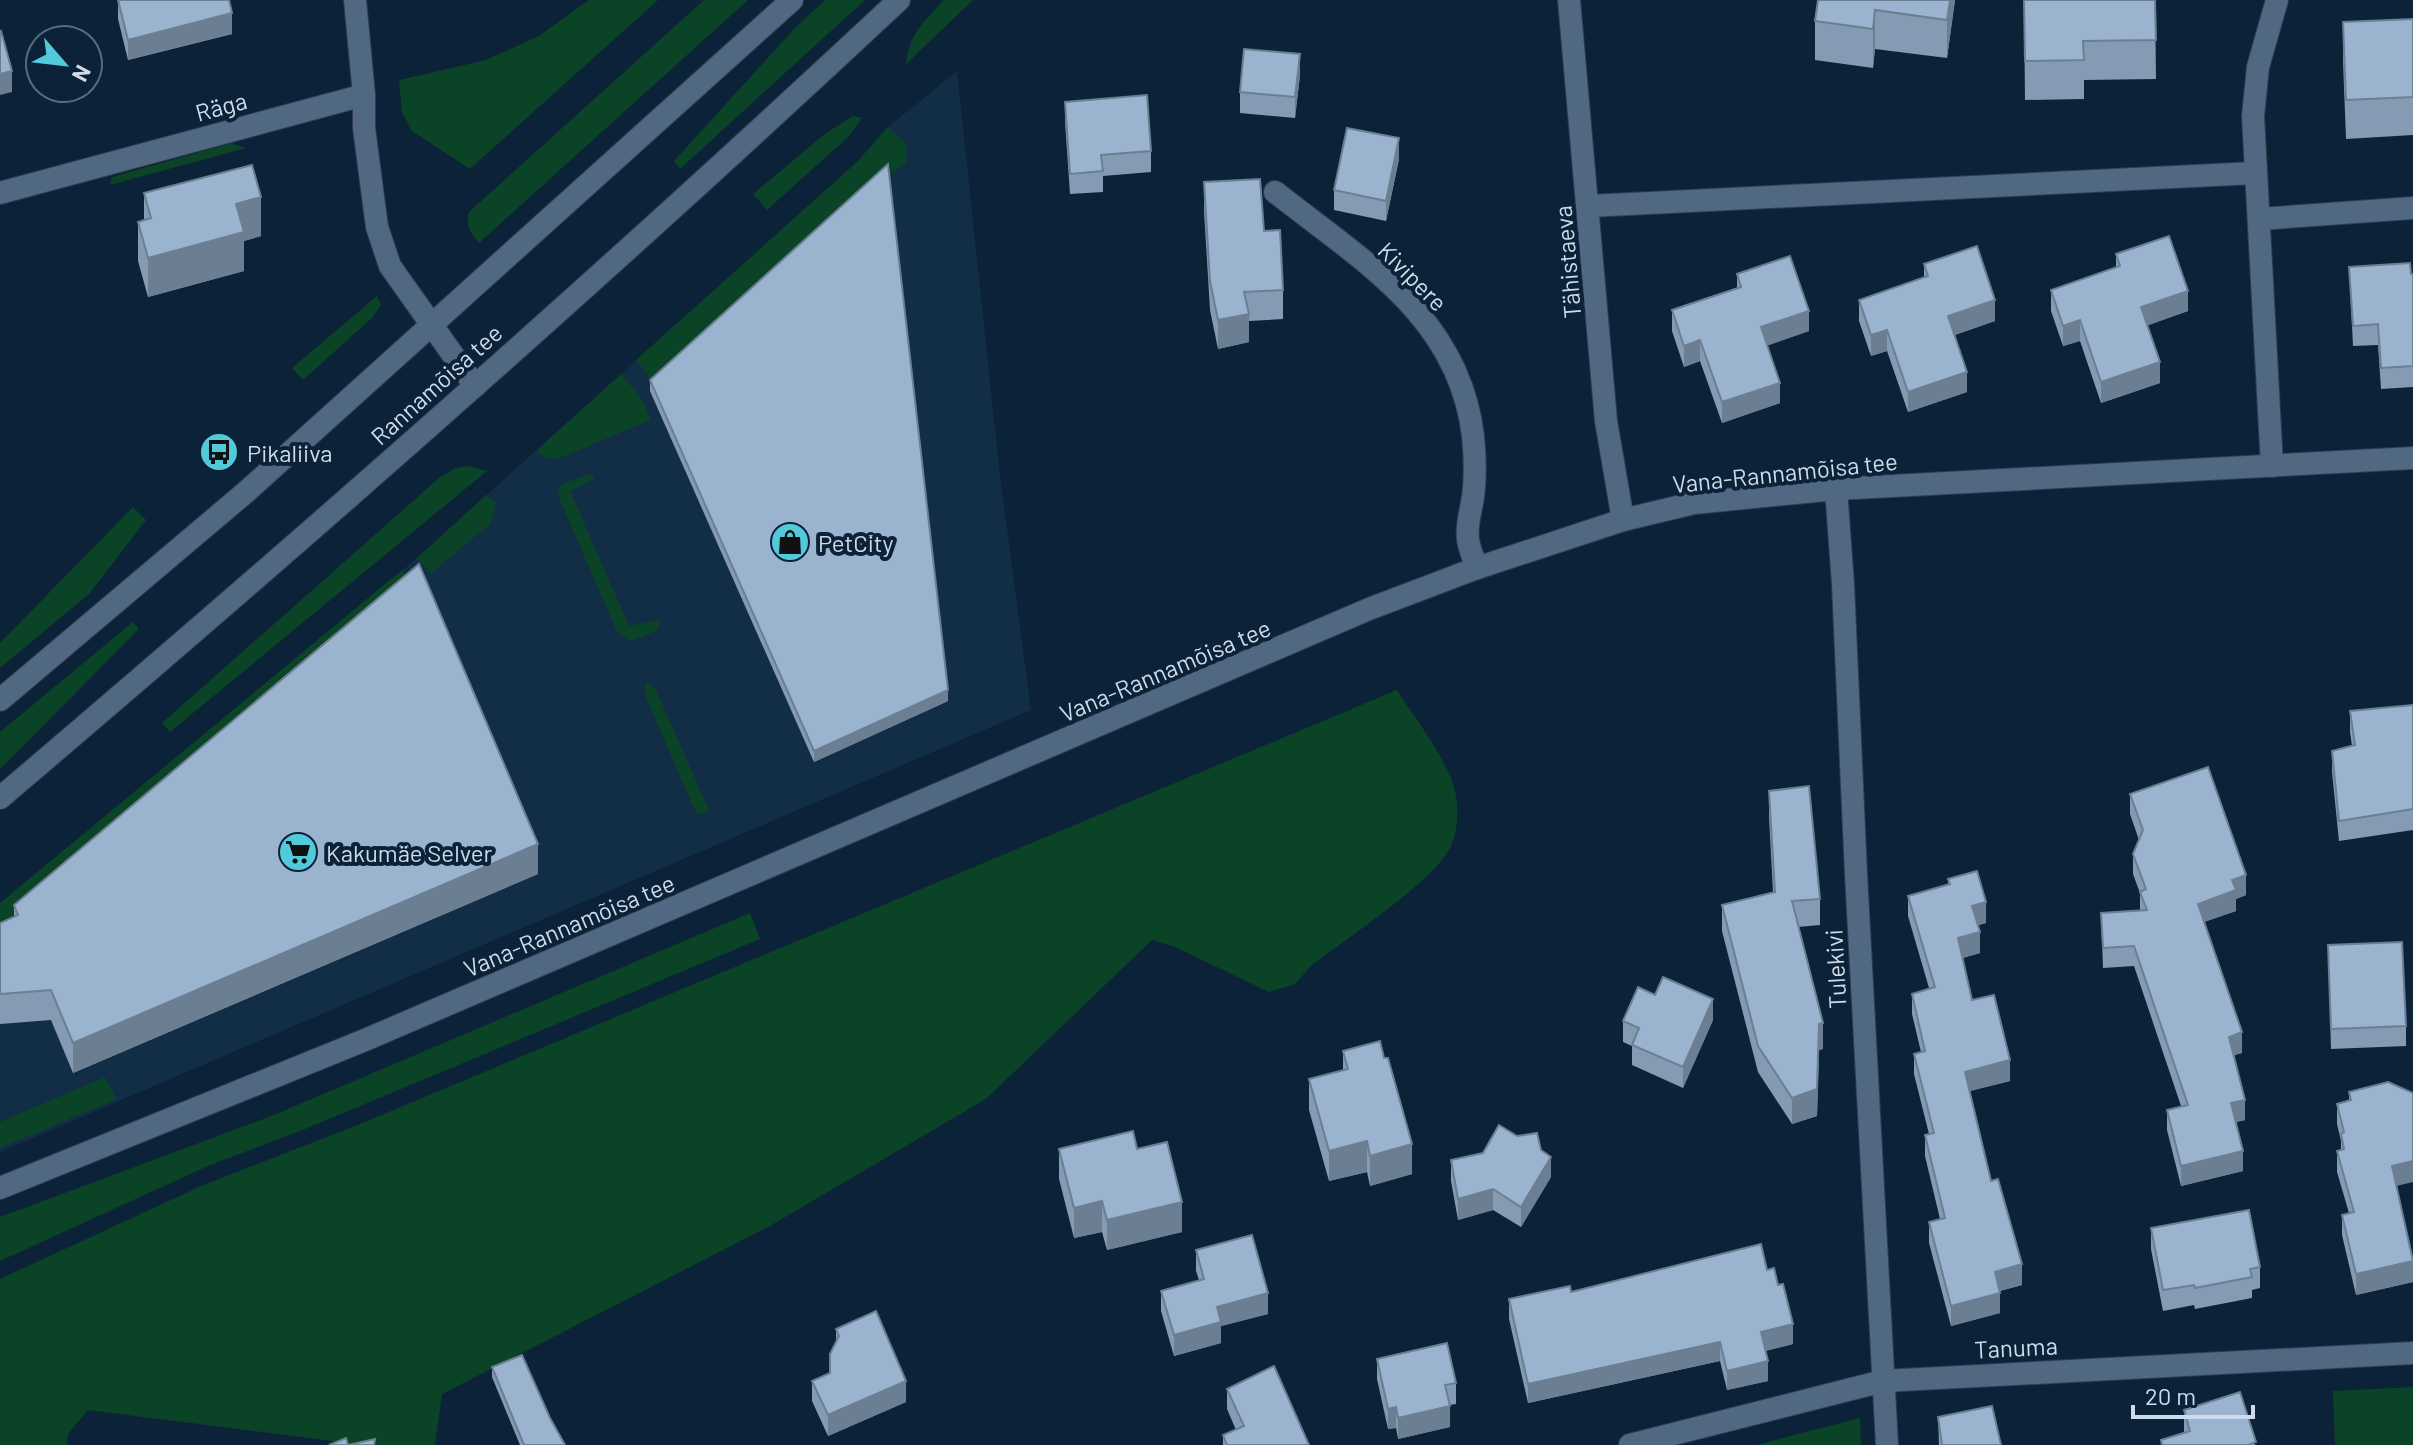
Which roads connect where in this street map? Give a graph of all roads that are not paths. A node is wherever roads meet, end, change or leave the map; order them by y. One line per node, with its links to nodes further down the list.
1 (355, 0): 6 (street)
2 (792, 0): 13 (street, Rannamõisa tee)
3 (899, 0): 14 (street, Rannamõisa tee)
4 (1569, 0): 10 (street, Tähistaeva)
5 (2277, 0): 7 (street)
6 (364, 95): 9 (street, Räga); 13 (street)
7 (2255, 173): 10 (street); 12 (street)
8 (1275, 192): 19 (street, Kivipere)
9 (0, 193)
10 (1589, 206): 18 (street, Tähistaeva)
11 (2413, 208): 12 (street)
12 (2259, 219): 16 (street)
13 (431, 326): 14 (street); 20 (street, Rannamõisa tee)
14 (475, 386): 21 (street, Rannamõisa tee)
15 (2413, 458): 16 (street, Vana-Rannamõisa tee)
16 (2272, 466): 17 (street, Vana-Rannamõisa tee)
17 (1836, 489): 18 (street, Vana-Rannamõisa tee); 24 (street, Tulekivi)
18 (1623, 520): 19 (street, Vana-Rannamõisa tee)
19 (1477, 568): 22 (street, Vana-Rannamõisa tee)
20 (0, 700)
21 (0, 798)
22 (0, 1188)
23 (2413, 1353): 24 (street, Tanuma)
24 (1883, 1381): 25 (street, Tanuma); 26 (street, Tulekivi)
25 (1630, 1445)
26 (1887, 1445)

